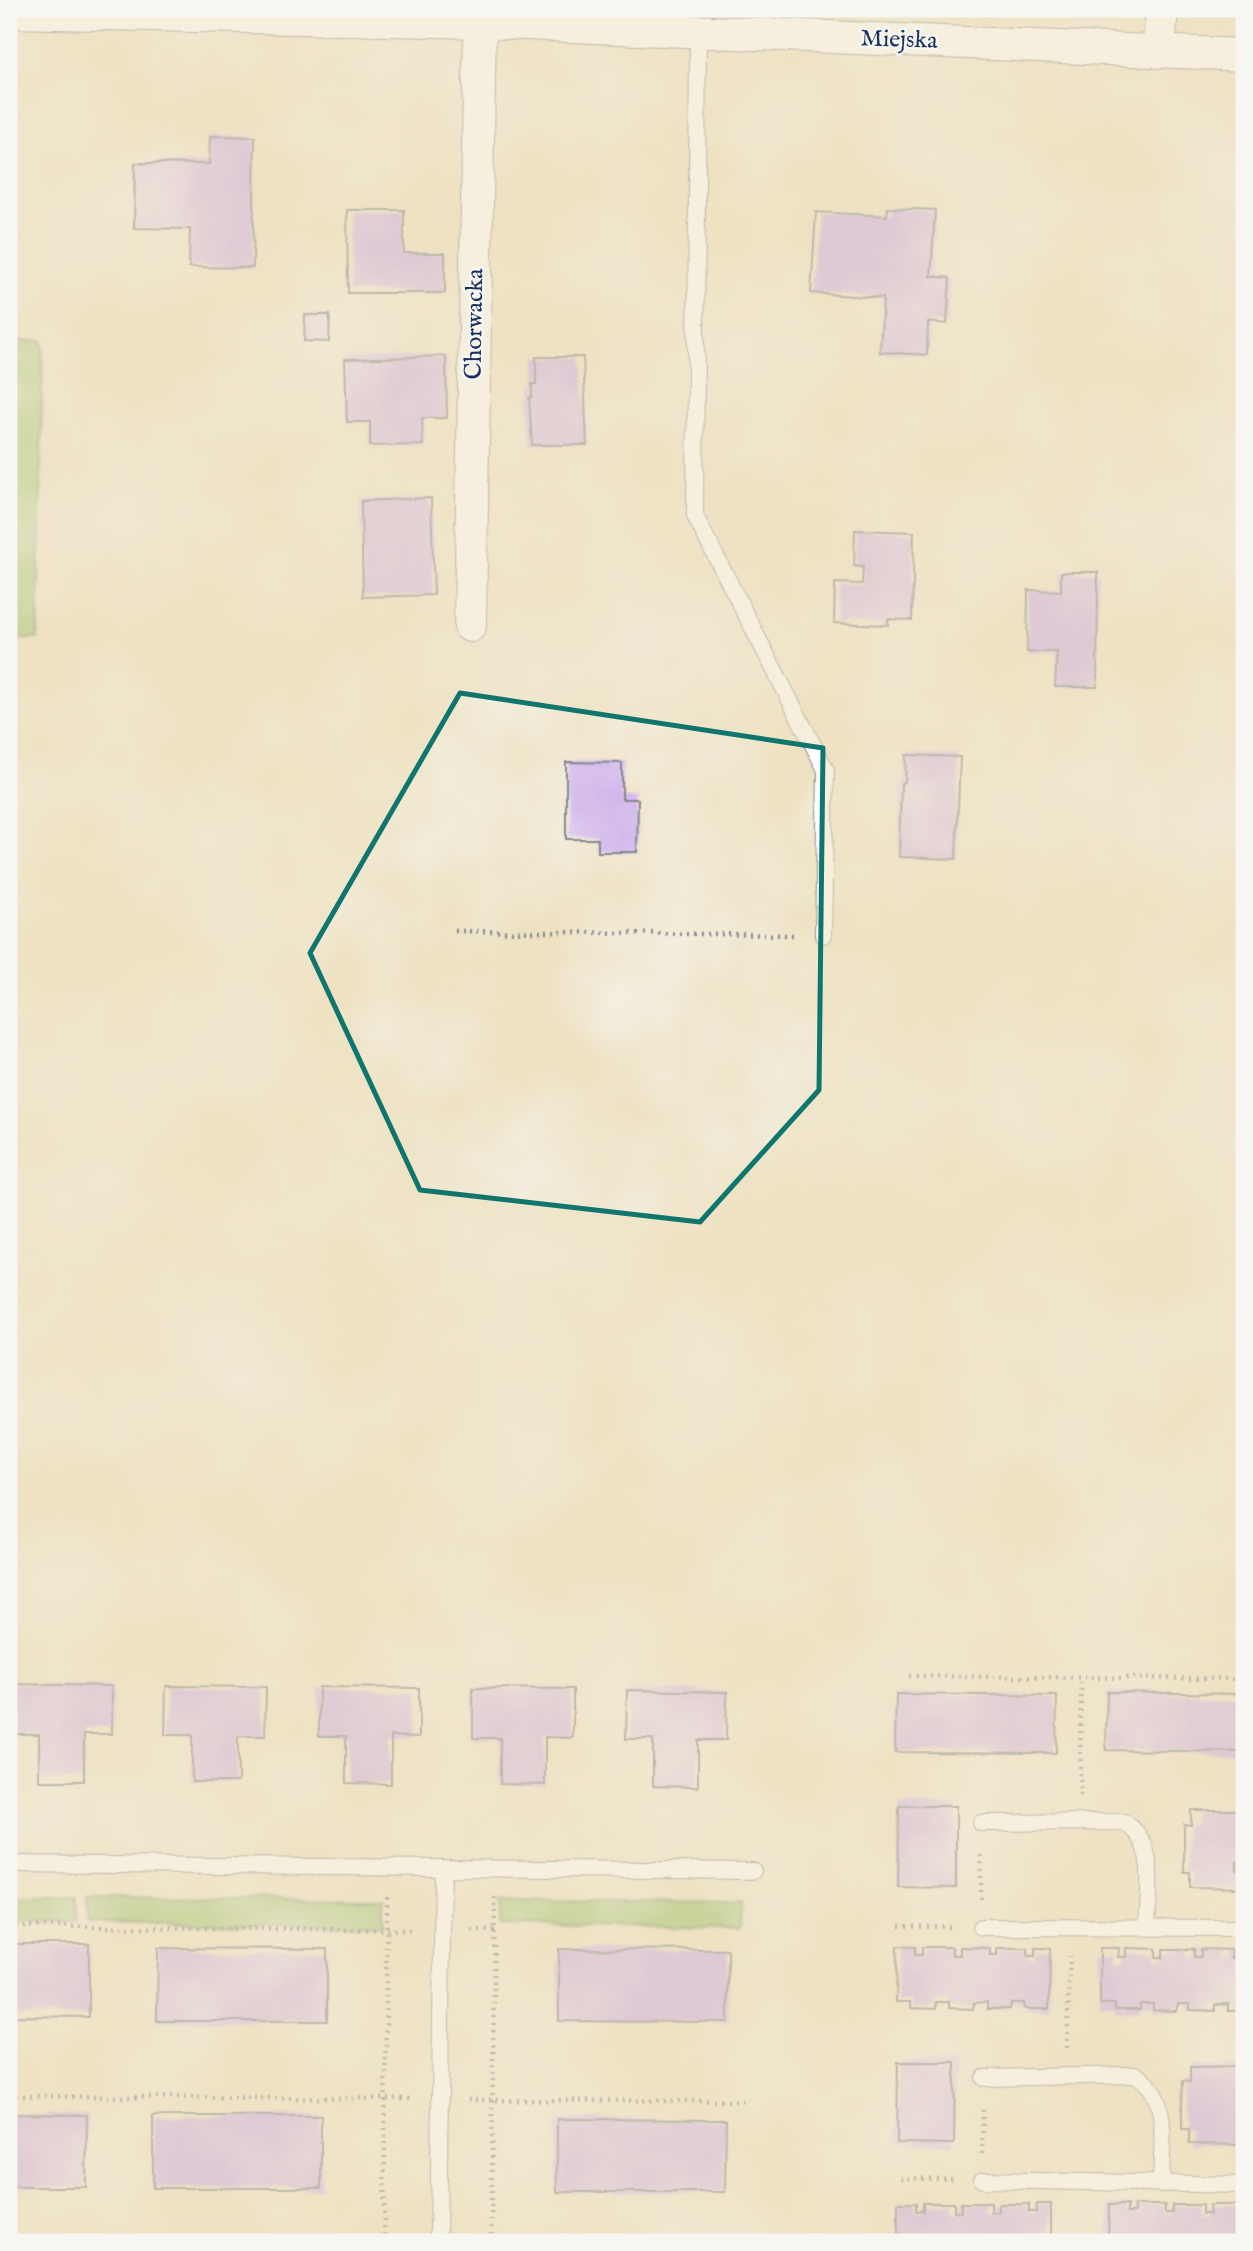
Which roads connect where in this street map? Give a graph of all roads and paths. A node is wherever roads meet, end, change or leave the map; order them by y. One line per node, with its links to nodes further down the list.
1 (1162, 9): 6 (street)
2 (122, 10): 3 (street, Miejska); 4 (street, Miejska)
3 (9, 12)
4 (480, 22): 5 (street, Miejska); 8 (street, Chorwacka)
5 (692, 24): 6 (street, Miejska); 10 (lane)
6 (1159, 52): 7 (street, Miejska)
7 (1244, 55)
8 (470, 626)
9 (455, 931): 10 (path)
10 (823, 935)
11 (909, 1676): 12 (path)
12 (1081, 1678): 13 (path); 14 (path)
13 (1244, 1679)
14 (1080, 1822): 15 (lane); 25 (lane)
15 (981, 1823): 23 (path)
16 (9, 1864): 17 (lane)
17 (387, 1868): 18 (lane); 27 (path)
18 (443, 1868): 19 (lane); 28 (lane)
19 (496, 1868): 20 (lane); 33 (path)
20 (753, 1871)
21 (9, 1926): 27 (path)
22 (900, 1926): 23 (path)
23 (981, 1927): 24 (lane)
24 (1070, 1927): 25 (lane); 29 (path)
25 (1147, 1927): 26 (lane)
26 (1244, 1928)
27 (387, 1930): 28 (path); 32 (path)
28 (443, 1930): 40 (lane)
29 (1066, 2076): 30 (lane); 37 (lane)
30 (984, 2078): 36 (path)
31 (9, 2096): 32 (path)
32 (386, 2099): 39 (path)
33 (493, 2100): 34 (path); 41 (path)
34 (747, 2102)
35 (901, 2178): 36 (path)
36 (982, 2180): 37 (lane)
37 (1161, 2184): 38 (lane)
38 (1244, 2185)
39 (384, 2242)
40 (438, 2242)
41 (491, 2242)

